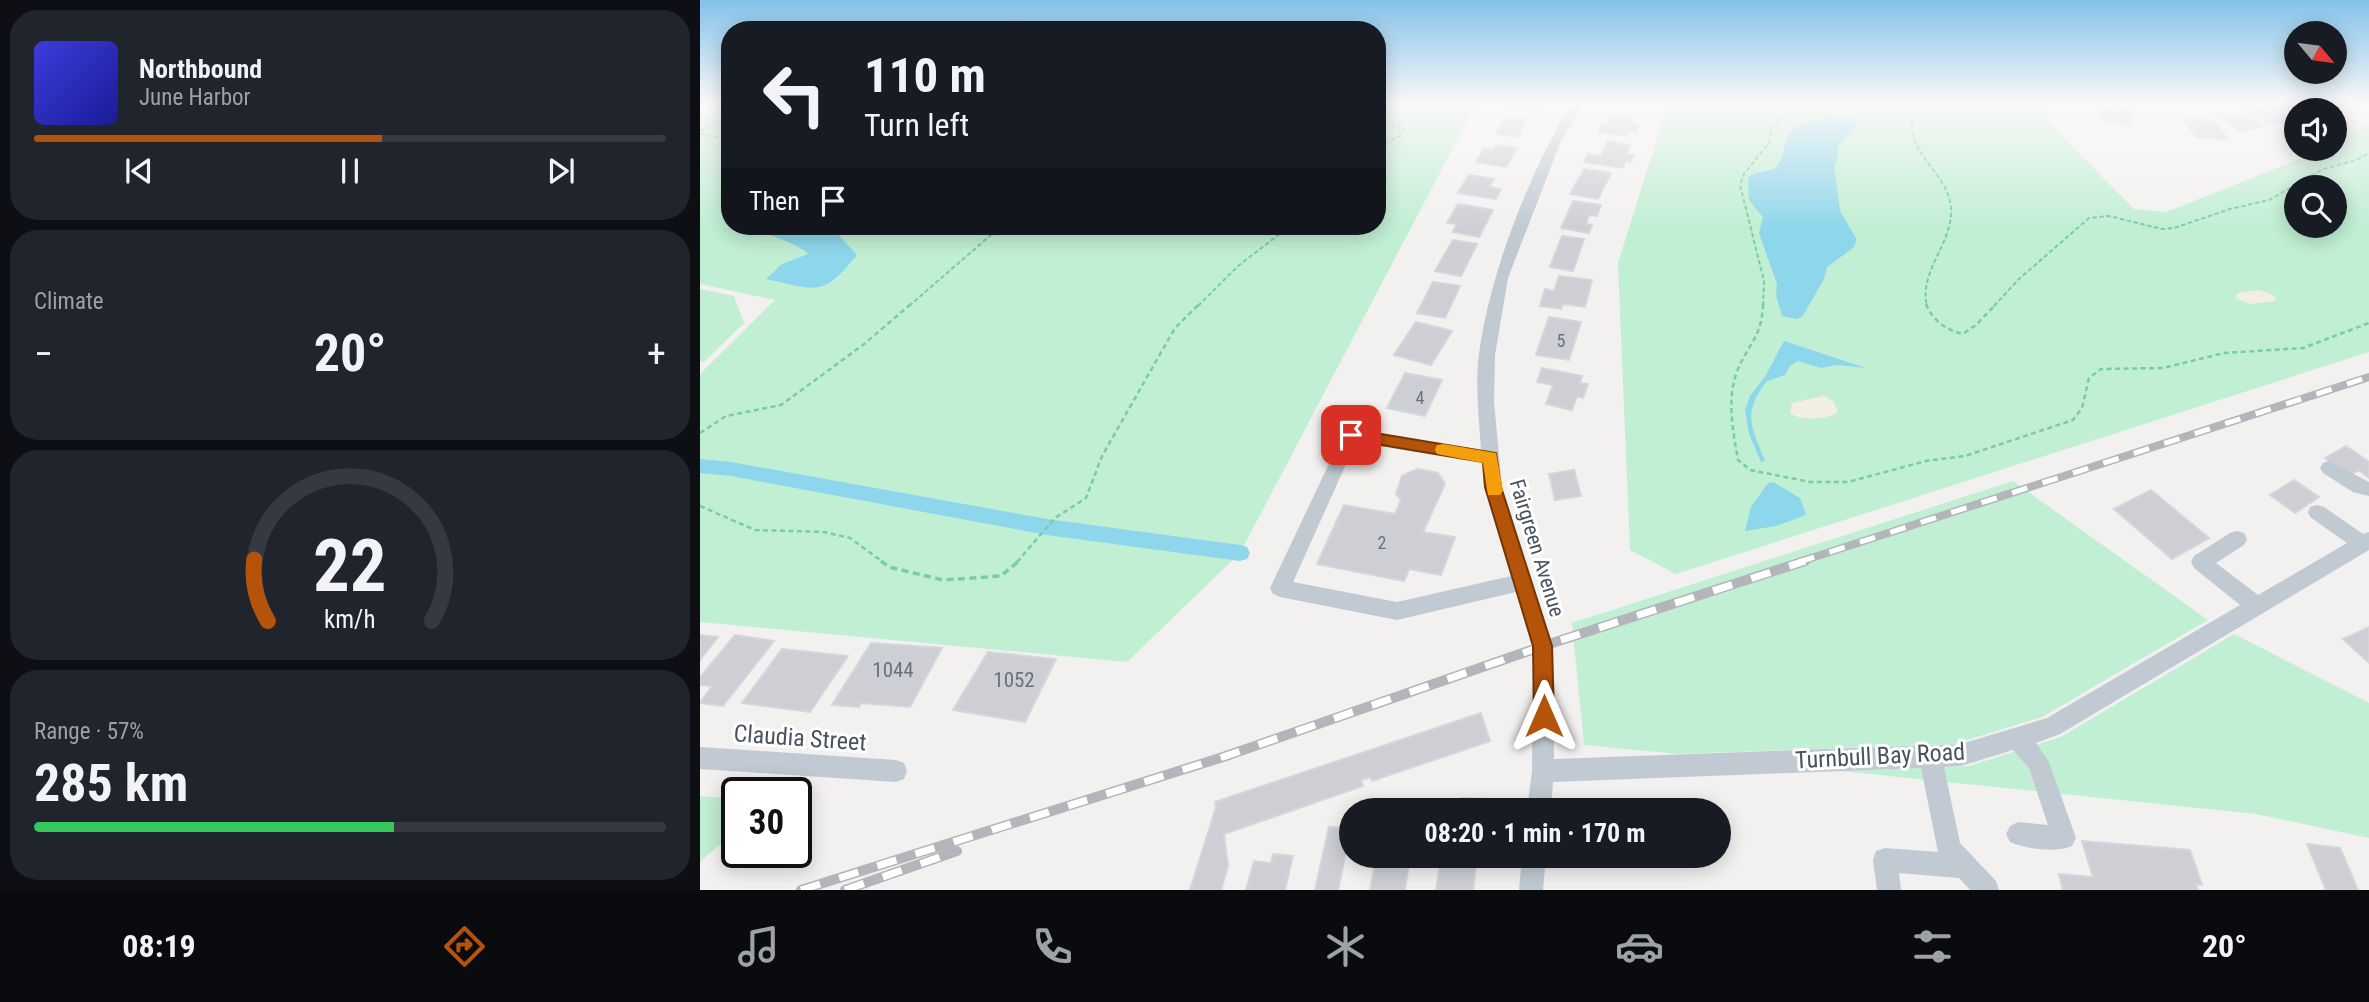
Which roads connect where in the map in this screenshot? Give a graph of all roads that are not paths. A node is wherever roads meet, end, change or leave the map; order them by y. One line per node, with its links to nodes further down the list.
1 (1553, 146): 2 (street, Fairgreen Avenue)
2 (1490, 458): 8 (street, Fairgreen Avenue); 8 (street)
3 (2329, 468): 4 (street)
4 (2369, 489)
5 (2317, 512): 7 (street)
6 (2238, 539): 9 (street)
7 (2365, 542): 9 (street, Turnbull Bay Road)
8 (1522, 582): 14 (street, Fairgreen Avenue)
9 (2256, 606): 10 (street, Turnbull Bay Road)
10 (2018, 738): 11 (street, Turnbull Bay Road); 16 (street)
11 (1930, 757): 14 (street, Turnbull Bay Road); 17 (street)
12 (700, 758): 13 (street, Claudia Street)
13 (896, 771)
14 (1543, 771): 15 (street)
15 (1540, 798)
16 (2018, 834)
17 (1966, 866): 20 (street); 21 (street)
18 (1533, 868): 19 (street)
19 (1531, 890)
20 (1889, 890)
21 (1987, 890)

